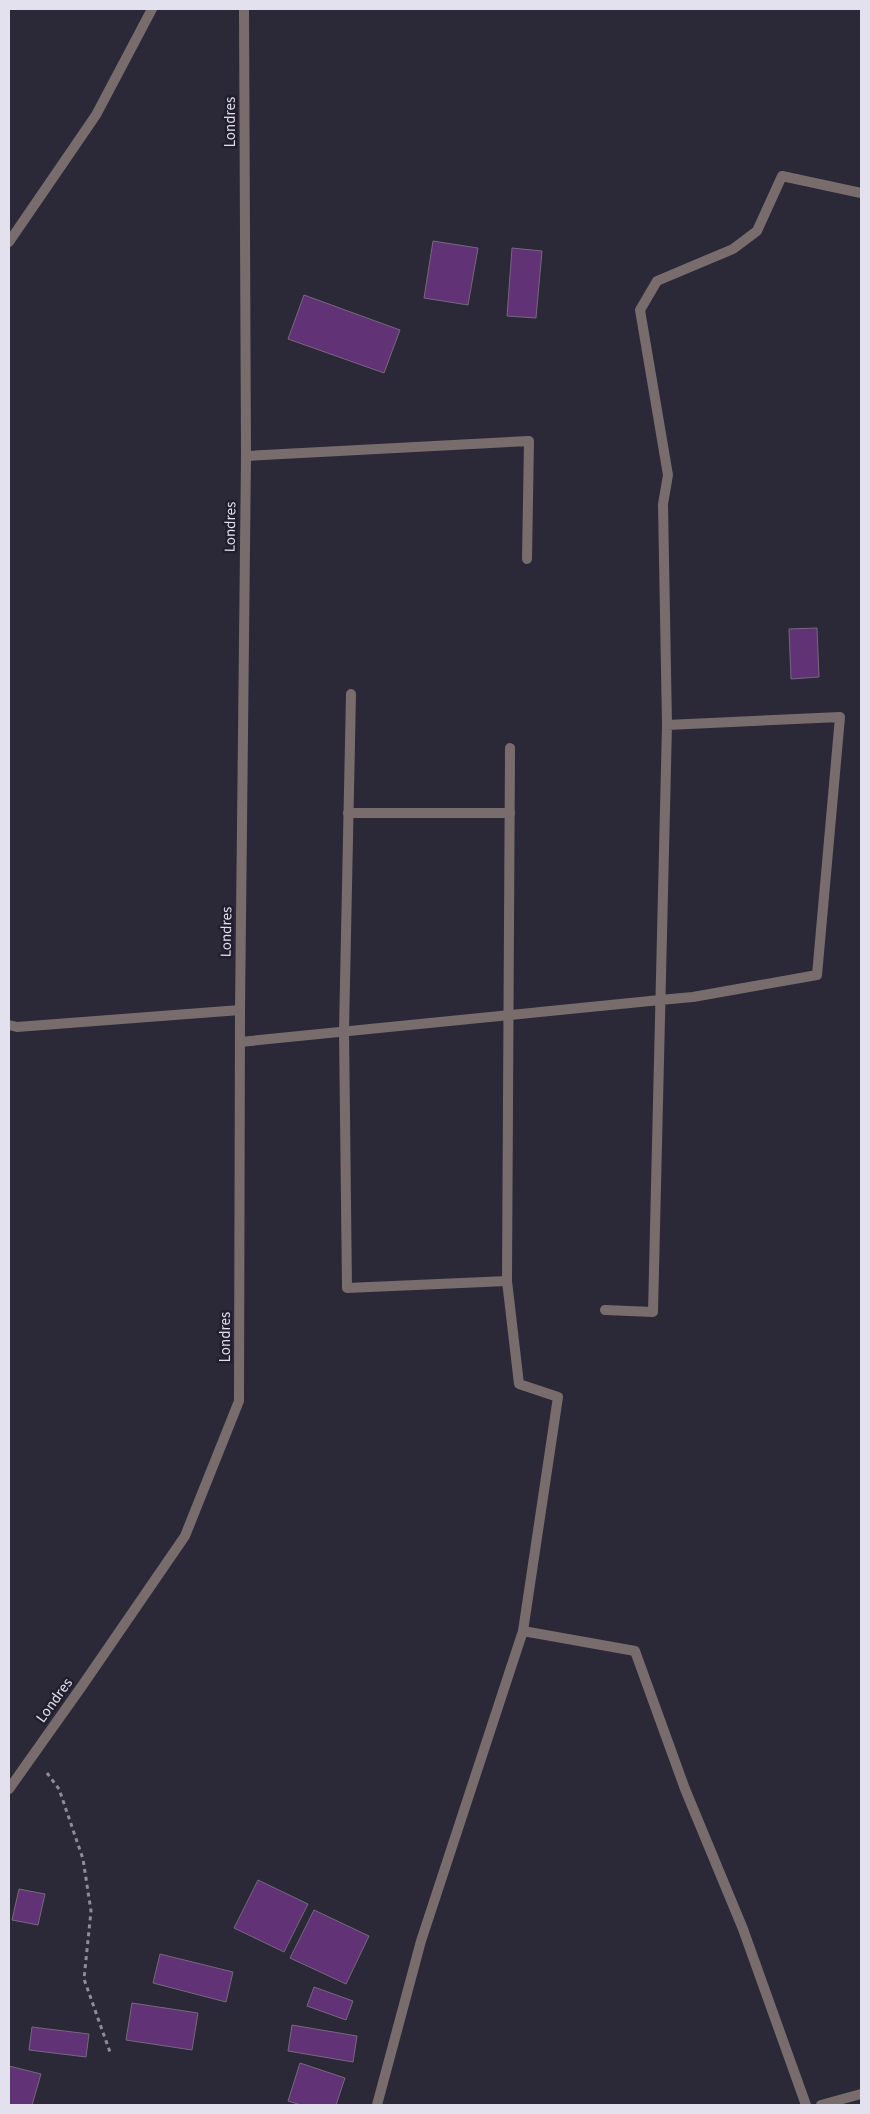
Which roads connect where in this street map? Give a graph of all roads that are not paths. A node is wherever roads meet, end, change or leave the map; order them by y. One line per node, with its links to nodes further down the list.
1 (152, 9): 4 (street)
2 (244, 9): 5 (street, Londres)
3 (861, 193): 8 (street)
4 (9, 242)
5 (246, 456): 6 (street); 13 (street, Londres)
6 (527, 559)
7 (351, 694): 10 (street)
8 (667, 725): 12 (street); 12 (street)
9 (510, 748): 11 (street)
10 (348, 813): 11 (street); 16 (street)
11 (510, 813): 14 (street)
12 (660, 1000): 14 (street); 19 (street)
13 (240, 1010): 15 (street); 17 (street, Londres)
14 (509, 1015): 16 (street); 18 (street)
15 (9, 1025)
16 (344, 1031): 17 (street); 18 (street)
17 (240, 1042): 21 (street, Londres)
18 (507, 1281): 20 (street)
19 (605, 1310)
20 (523, 1631): 23 (street); 24 (street)
21 (9, 1789)
22 (861, 2094): 25 (street)
23 (377, 2105)
24 (806, 2105)
25 (821, 2105)

